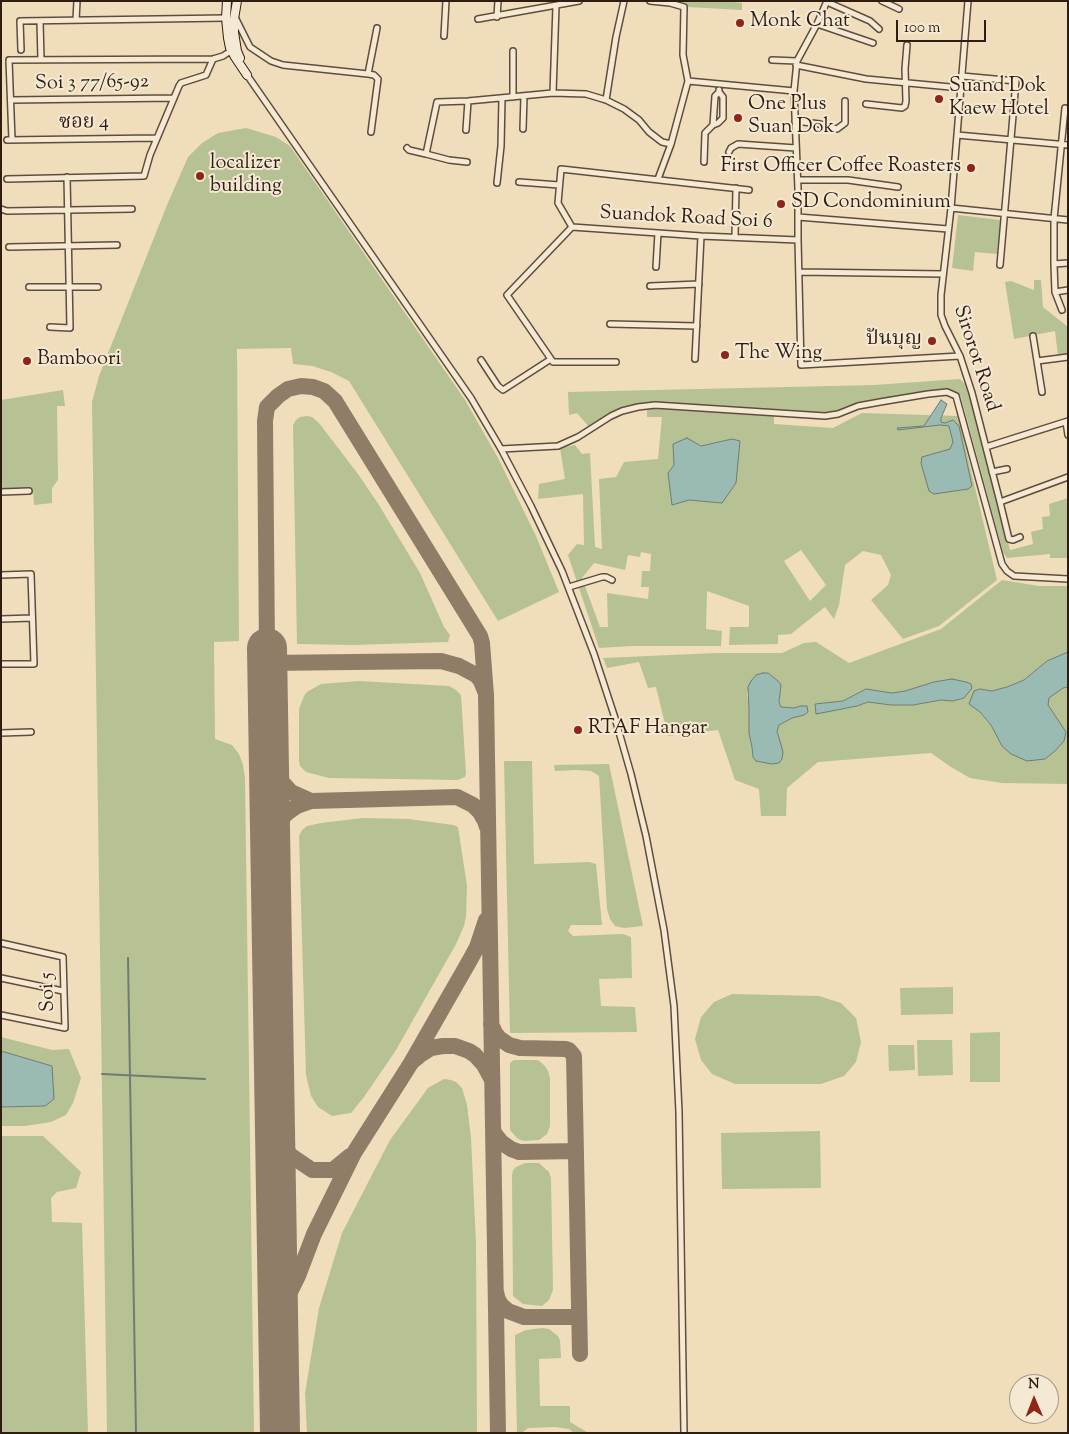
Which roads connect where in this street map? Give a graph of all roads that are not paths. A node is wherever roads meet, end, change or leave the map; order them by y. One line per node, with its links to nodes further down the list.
1 (77, 1): 16 (street)
2 (446, 1): 22 (street)
3 (498, 1): 14 (street)
4 (579, 1): 12 (street)
5 (624, 1): 47 (street)
6 (650, 1): 35 (street)
7 (882, 1): 13 (street)
8 (968, 1): 34 (street, Sirorot Road)
9 (233, 2): 15 (street)
10 (827, 2): 19 (street); 21 (street)
11 (546, 4): 12 (street); 14 (street)
12 (556, 6): 41 (street)
13 (899, 9)
14 (497, 16): 17 (street)
15 (230, 17): 16 (street); 26 (street); 32 (street); 33 (street)
16 (76, 20): 18 (street)
17 (478, 20)
18 (40, 21): 25 (street); 29 (street)
19 (817, 24): 23 (street); 31 (street)
20 (377, 28): 33 (street)
21 (878, 28)
22 (444, 36)
23 (873, 43)
24 (907, 45): 36 (street)
25 (21, 50)
26 (232, 50): 28 (street); 32 (street)
27 (513, 51): 43 (street)
28 (213, 59): 29 (street); 44 (street)
29 (41, 60): 46 (street)
30 (772, 60): 31 (street)
31 (797, 63): 36 (street); 39 (street)
32 (247, 74): 124 (street)
33 (368, 74): 56 (street)
34 (962, 76): 38 (street, Sirorot Road); 59 (street)
35 (688, 81): 37 (street); 60 (street)
36 (905, 82): 38 (street); 50 (street)
37 (720, 84): 39 (street); 40 (street)
38 (961, 88): 57 (street, Sirorot Road)
39 (794, 91): 52 (street)
40 (719, 92): 53 (street); 53 (street)
41 (553, 93): 42 (street); 47 (street)
42 (524, 96): 43 (street); 54 (street)
43 (513, 97): 45 (street)
44 (174, 98): 46 (street, Soi 3 77/65-92); 58 (street)
45 (502, 98): 48 (street); 73 (street)
46 (11, 100): 58 (street, ซอย 4)
47 (606, 100): 60 (street)
48 (468, 101): 55 (street); 65 (street)
49 (845, 102): 52 (street)
50 (866, 104)
51 (1065, 108): 61 (street)
52 (795, 121): 63 (street)
53 (713, 125): 67 (street)
54 (523, 129)
55 (466, 130)
56 (371, 132)
57 (957, 136): 59 (street); 78 (street, Sirorot Road)
58 (157, 138): 68 (street)
59 (1011, 141): 61 (street); 82 (street)
60 (671, 144): 70 (street)
61 (1065, 145): 84 (street)
62 (407, 148): 65 (street)
63 (796, 148): 64 (street); 71 (street)
64 (729, 152)
65 (426, 154): 66 (street)
66 (467, 162)
67 (704, 162)
68 (67, 177): 69 (street); 81 (street)
69 (7, 179)
70 (658, 179): 74 (street); 76 (street)
71 (798, 180): 75 (street); 83 (street)
72 (519, 182): 74 (street)
73 (497, 184)
74 (559, 186): 86 (street)
75 (898, 187)
76 (736, 188): 77 (street); 90 (street)
77 (749, 190)
78 (951, 208): 82 (street); 87 (street, Sirorot Road)
79 (1, 209): 81 (street)
80 (132, 209): 81 (street)
81 (68, 210): 93 (street)
82 (1005, 214): 84 (street); 97 (street)
83 (798, 217): 87 (street); 91 (street)
84 (1054, 219): 85 (street); 96 (street)
85 (1068, 220)
86 (572, 227): 88 (street, Suandok Road Soi 6); 115 (street)
87 (948, 229): 100 (street, Sirorot Road)
88 (658, 233): 89 (street, Suandok Road Soi 6); 98 (street)
89 (701, 236): 90 (street, Suandok Road Soi 6); 101 (street)
90 (735, 237): 91 (street, Suandok Road Soi 6)
91 (798, 240): 99 (street)
92 (117, 245): 93 (street)
93 (68, 246): 94 (street); 104 (street)
94 (10, 247)
95 (1068, 263): 96 (street)
96 (1054, 264): 107 (street)
97 (1000, 265)
98 (656, 267)
99 (799, 272): 100 (street); 113 (street)
100 (943, 274): 113 (street, Sirorot Road)
101 (699, 284): 102 (street); 110 (street)
102 (650, 286)
103 (29, 287): 104 (street)
104 (70, 287): 105 (street); 111 (street)
105 (98, 287)
106 (1068, 290): 107 (street)
107 (1055, 292): 108 (street)
108 (1068, 304)
109 (610, 324): 110 (street)
110 (698, 326): 116 (street)
111 (50, 328)
112 (1033, 336): 118 (street)
113 (960, 356): 123 (street, Sirorot Road)
114 (1068, 357): 118 (street)
115 (551, 359): 117 (street); 119 (street)
116 (696, 359)
117 (481, 360)
118 (1037, 361): 120 (street)
119 (616, 362)
120 (1042, 392)
121 (1067, 422): 122 (street); 123 (street)
122 (1068, 436)
123 (986, 447): 126 (street, Sirorot Road)
124 (501, 449): 133 (street); 135 (street)
125 (1007, 469): 126 (street)
126 (992, 472): 130 (street, Sirorot Road)
127 (1068, 477): 130 (street)
128 (29, 491): 129 (street)
129 (1, 492)
130 (1000, 502): 131 (street, Sirorot Road)
131 (1020, 537)
132 (1, 575): 136 (street)
133 (1068, 579)
134 (612, 580): 135 (street)
135 (569, 587): 145 (street)
136 (32, 618): 137 (street); 138 (street)
137 (1, 619)
138 (1, 664)
139 (31, 732): 140 (street)
140 (1, 733)
141 (1, 943): 143 (street, Soi 5)
142 (1, 978): 143 (street)
143 (63, 990): 144 (street, Soi 5)
144 (1, 1015)
145 (684, 1433)

